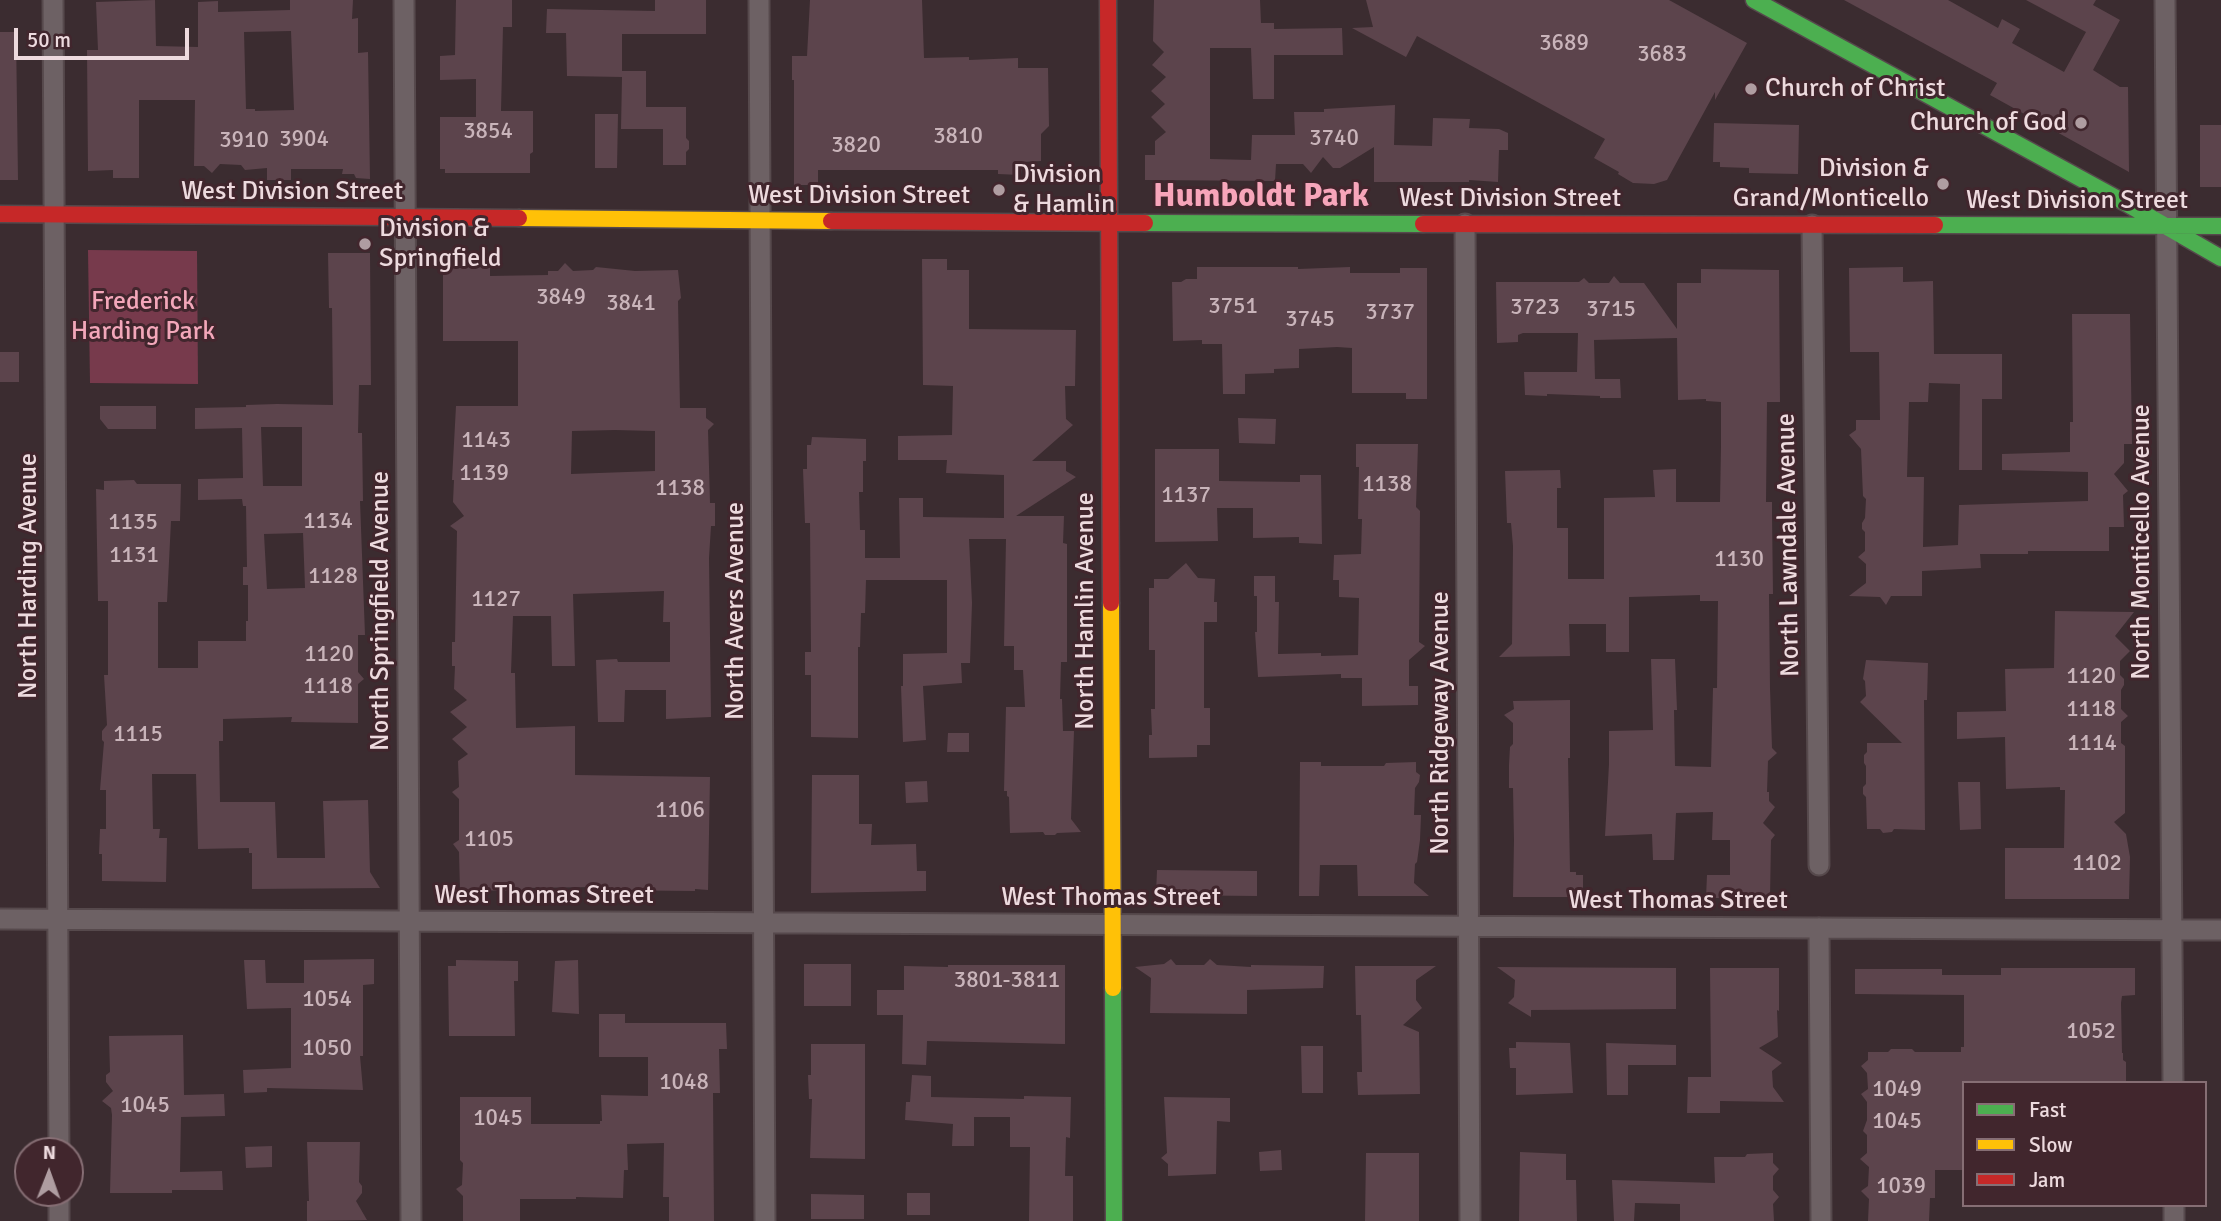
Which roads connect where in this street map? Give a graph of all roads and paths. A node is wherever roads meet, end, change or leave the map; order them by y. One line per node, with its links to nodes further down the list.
1 (52, 0): 8 (street, North Harding Avenue)
2 (404, 0): 9 (street, North Springfield Avenue)
3 (758, 0): 10 (street, North Avers Avenue)
4 (1108, 0): 11 (main road, North Hamlin Avenue)
5 (1754, 0): 14 (main road)
6 (2165, 0): 14 (street, North Monticello Avenue)
7 (0, 214): 8 (main road, West Division Street)
8 (54, 215): 9 (main road, West Division Street); 19 (street, North Harding Avenue)
9 (405, 217): 10 (main road, West Division Street); 20 (street, North Springfield Avenue)
10 (760, 220): 11 (main road, West Division Street); 21 (street, North Avers Avenue)
11 (1109, 222): 12 (main road, West Division Street); 22 (main road, North Hamlin Avenue)
12 (1465, 224): 13 (main road, West Division Street); 23 (street, North Ridgeway Avenue)
13 (1812, 225): 14 (main road, West Division Street); 17 (street, North Lawndale Avenue)
14 (2166, 226): 15 (main road, West Division Street); 16 (main road); 25 (street, North Monticello Avenue)
15 (2221, 226)
16 (2221, 258)
17 (1819, 865)
18 (0, 919): 19 (street, West Thomas Street)
19 (58, 920): 20 (street, West Thomas Street); 28 (street, North Harding Avenue)
20 (409, 921): 21 (street, West Thomas Street); 29 (street, North Springfield Avenue)
21 (763, 923): 22 (street, West Thomas Street); 30 (street, North Avers Avenue)
22 (1112, 925): 23 (street, West Thomas Street); 31 (main road, North Hamlin Avenue)
23 (1468, 926): 24 (street, West Thomas Street); 32 (street, North Ridgeway Avenue)
24 (1819, 928): 25 (street, West Thomas Street); 33 (street)
25 (2172, 930): 26 (street, West Thomas Street); 27 (street, North Monticello Avenue)
26 (2221, 930)
27 (2173, 1081)
28 (59, 1137)
29 (411, 1221)
30 (765, 1221)
31 (1114, 1221)
32 (1470, 1221)
33 (1821, 1221)

